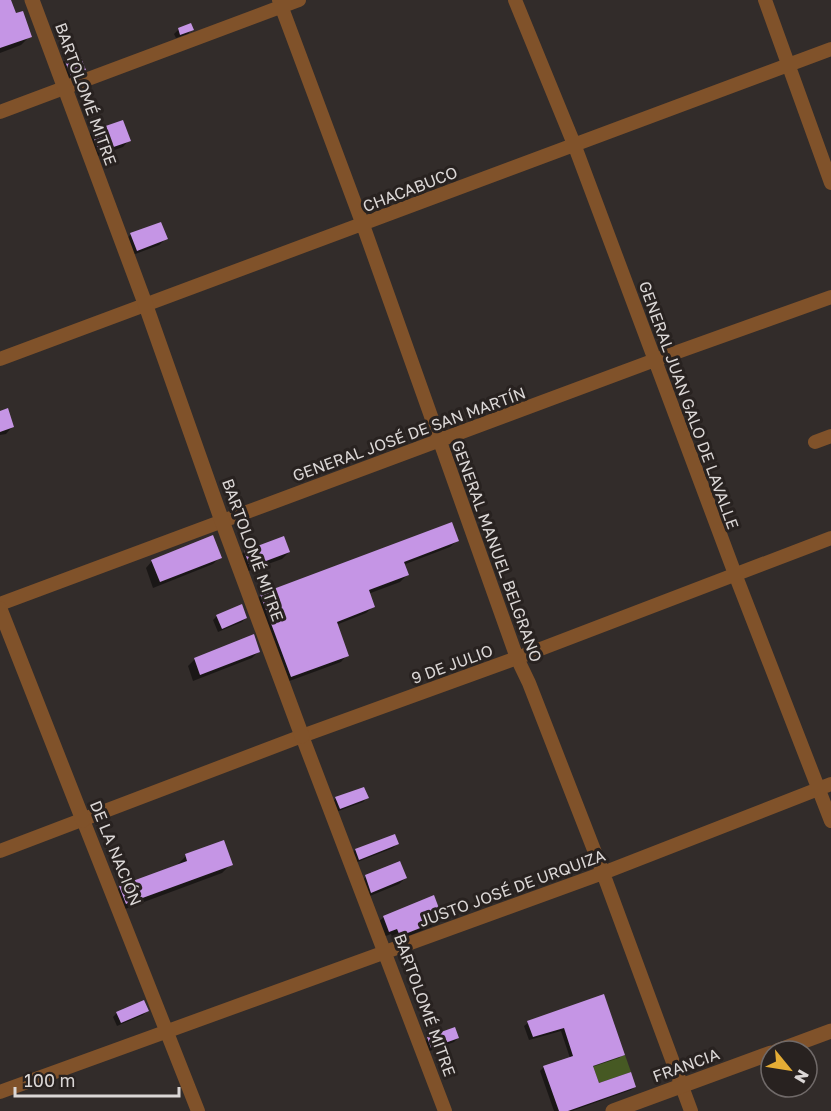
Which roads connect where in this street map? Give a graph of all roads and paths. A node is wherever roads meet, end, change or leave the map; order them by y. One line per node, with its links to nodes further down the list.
1 (32, 0): 8 (street, BARTOLOMÉ MITRE)
2 (299, 0): 5 (street)
3 (516, 0): 10 (street, GENERAL JUAN GALO DE LAVALLE)
4 (765, 0): 7 (street)
5 (280, 3): 8 (street); 12 (street, GENERAL MANUEL BELGRANO)
6 (831, 49): 7 (street, CHACABUCO)
7 (788, 65): 10 (street, CHACABUCO); 11 (street)
8 (64, 87): 9 (street); 14 (street, BARTOLOMÉ MITRE)
9 (0, 112)
10 (574, 144): 12 (street, CHACABUCO); 16 (street, GENERAL JUAN GALO DE LAVALLE)
11 (831, 183)
12 (363, 225): 14 (street, CHACABUCO); 18 (street, GENERAL MANUEL BELGRANO)
13 (831, 297): 16 (street, GENERAL JOSÉ DE SAN MARTÍN)
14 (146, 306): 15 (street, CHACABUCO); 20 (street, BARTOLOMÉ MITRE)
15 (0, 359)
16 (655, 360): 18 (street, GENERAL JOSÉ DE SAN MARTÍN); 22 (street, GENERAL JUAN GALO DE LAVALLE)
17 (831, 436): 19 (street)
18 (439, 441): 20 (street, GENERAL JOSÉ DE SAN MARTÍN); 25 (street, GENERAL MANUEL BELGRANO)
19 (815, 442)
20 (222, 521): 23 (street, GENERAL JOSÉ DE SAN MARTÍN); 26 (street, BARTOLOMÉ MITRE)
21 (831, 538): 22 (street, 9 DE JULIO)
22 (735, 574): 25 (street, 9 DE JULIO); 27 (street, GENERAL JUAN GALO DE LAVALLE)
23 (0, 604)
24 (0, 609): 28 (street, DE LA NACIÓN)
25 (518, 658): 26 (street, 9 DE JULIO); 31 (street, GENERAL MANUEL BELGRANO)
26 (302, 736): 28 (street, 9 DE JULIO); 32 (street, BARTOLOMÉ MITRE)
27 (825, 786): 29 (street, GENERAL JUAN GALO DE LAVALLE); 31 (street, JUSTO JOSÉ DE URQUIZA)
28 (84, 820): 30 (street, 9 DE JULIO); 33 (street, DE LA NACIÓN)
29 (831, 821)
30 (0, 851)
31 (603, 873): 32 (street, JUSTO JOSÉ DE URQUIZA); 37 (street, GENERAL MANUEL BELGRANO)
32 (386, 951): 33 (street, JUSTO JOSÉ DE URQUIZA); 40 (street, BARTOLOMÉ MITRE)
33 (168, 1030): 38 (street, JUSTO JOSÉ DE URQUIZA); 39 (street, DE LA NACIÓN)
34 (831, 1031): 35 (street)
35 (809, 1039)
36 (759, 1057): 37 (street, FRANCIA)
37 (682, 1085): 41 (street, FRANCIA); 42 (street, GENERAL MANUEL BELGRANO)
38 (0, 1092)
39 (198, 1111)
40 (446, 1111)
41 (613, 1111)
42 (692, 1111)

